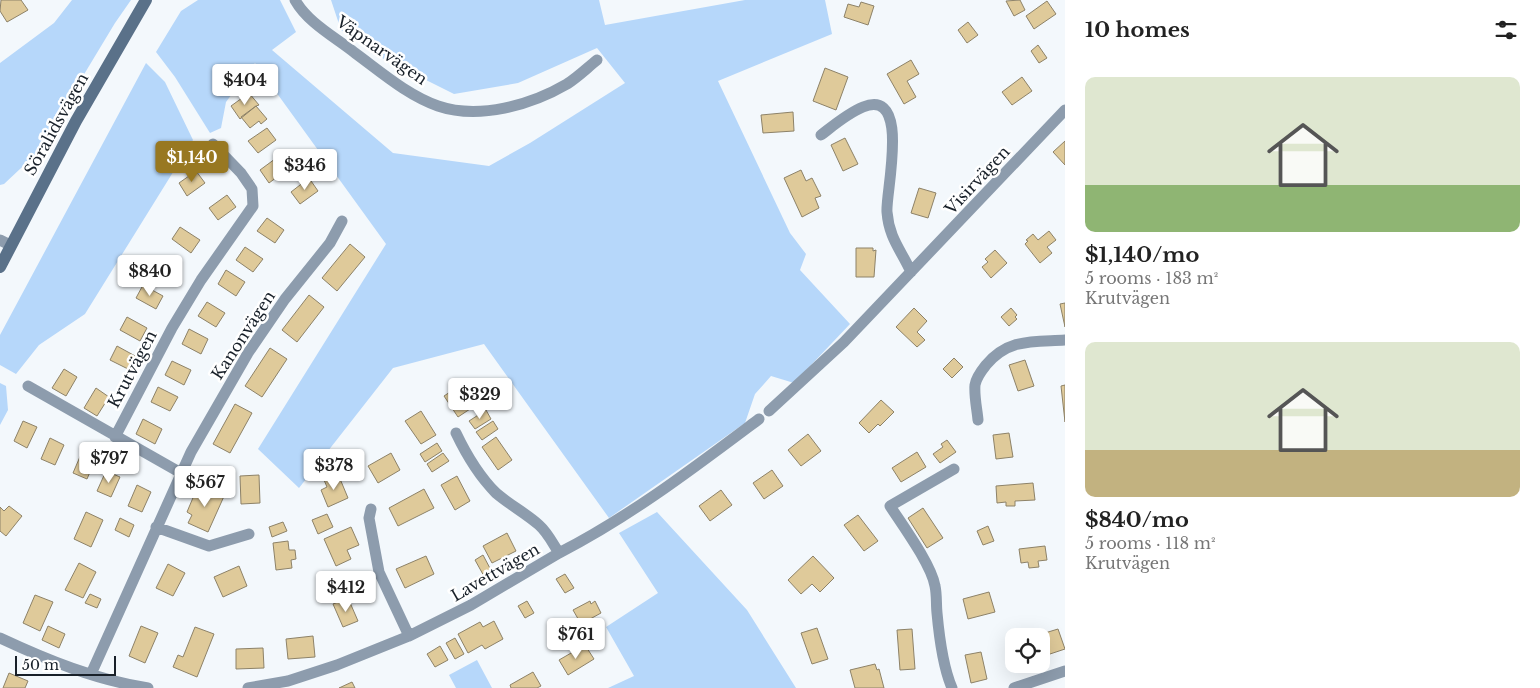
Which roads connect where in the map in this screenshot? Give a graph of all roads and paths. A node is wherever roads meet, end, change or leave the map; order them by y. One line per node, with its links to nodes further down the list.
1 (146, 0): 8 (street, Söralidsvägen)
2 (295, 0): 3 (street, Väpnarvägen)
3 (597, 60)
4 (1065, 110): 10 (street, Visirvägen)
5 (821, 135): 10 (street)
6 (213, 144): 15 (street, Krutvägen)
7 (342, 221): 17 (street, Kanonvägen)
8 (5, 243): 9 (street, Söralidsvägen)
9 (0, 267)
10 (912, 272): 21 (street, Visirvägen)
11 (1065, 340): 13 (street)
12 (28, 386): 15 (street)
13 (978, 420)
14 (456, 432): 21 (street, Lavettvägen)
15 (115, 437): 17 (street)
16 (954, 469): 28 (street)
17 (181, 473): 19 (street, Kanonvägen)
18 (371, 509): 22 (street)
19 (156, 527): 20 (street); 25 (street, Kanonvägen)
20 (249, 534)
21 (559, 553): 22 (street, Lavettvägen)
22 (409, 636): 27 (street, Lavettvägen)
23 (1, 642): 25 (street)
24 (1065, 672): 29 (street)
25 (91, 674): 26 (street)
26 (148, 688)
27 (248, 688)
28 (952, 688)
29 (1014, 688)

